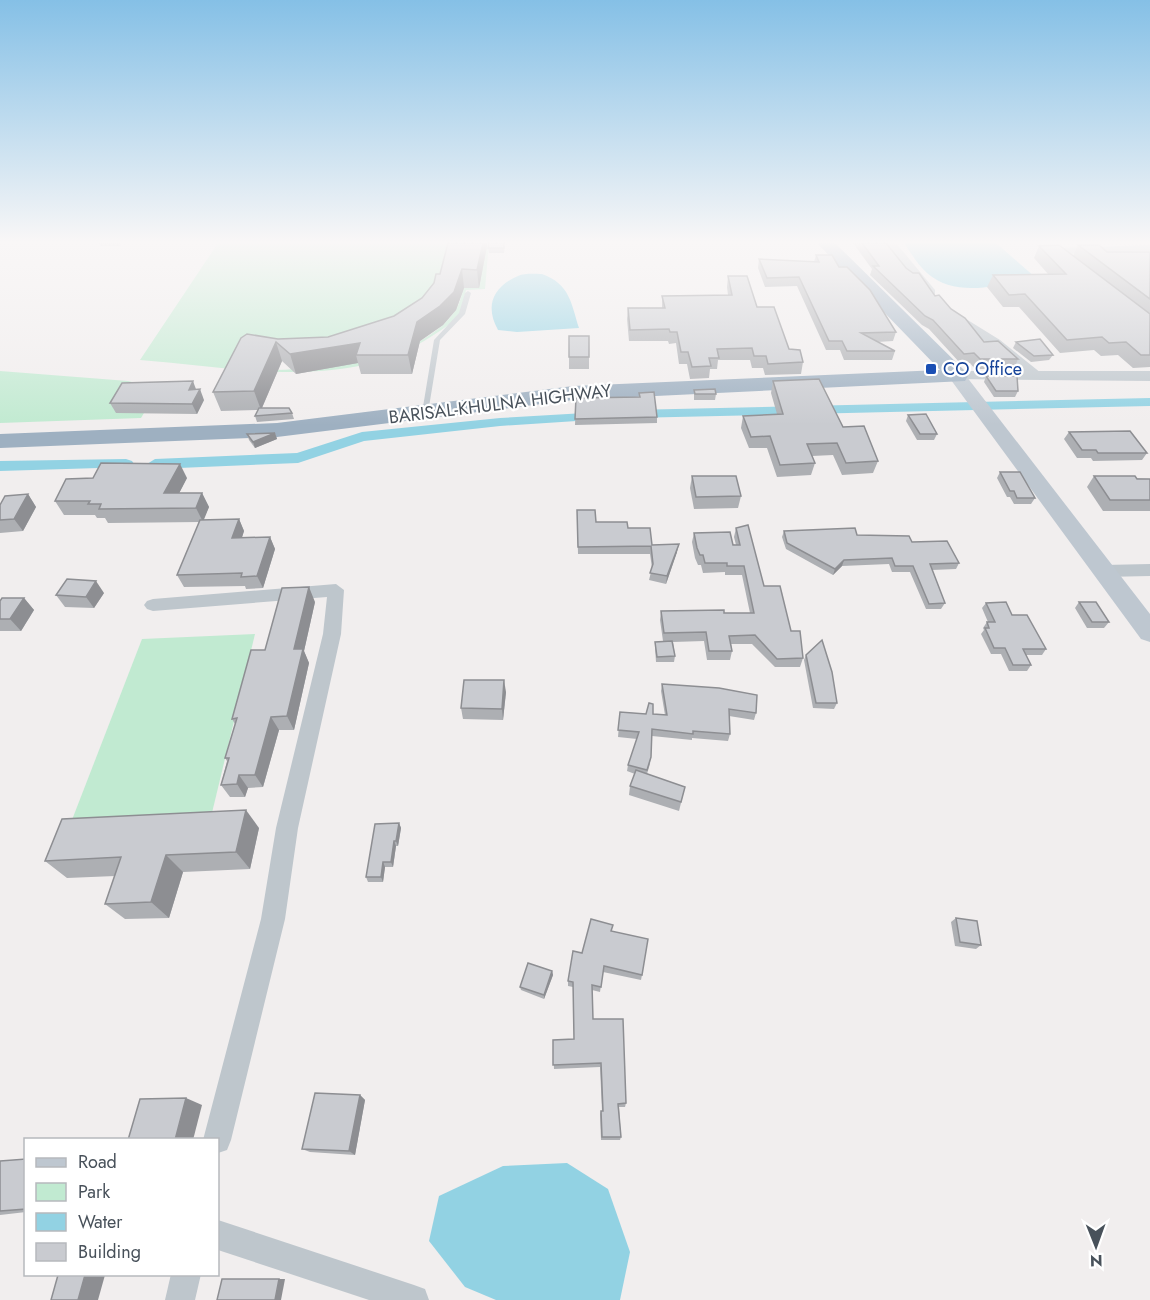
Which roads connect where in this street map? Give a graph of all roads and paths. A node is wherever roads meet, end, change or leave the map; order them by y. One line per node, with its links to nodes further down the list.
1 (465, 304): 9 (lane)
2 (886, 304): 4 (highway)
3 (942, 304): 5 (street)
4 (918, 336): 7 (highway); 8 (highway)
5 (1036, 376): 6 (street); 8 (street)
6 (1150, 376)
7 (894, 378): 8 (highway, BARISAL-KHULNA HIGHWAY); 9 (highway, BARISAL-KHULNA HIGHWAY)
8 (964, 385): 12 (main road)
9 (425, 413): 10 (highway, BARISAL-KHULNA HIGHWAY)
10 (0, 441)
11 (1150, 570): 12 (street)
12 (1104, 571): 14 (main road)
13 (153, 605): 15 (street)
14 (1150, 632)
15 (218, 1138)
16 (219, 1235): 19 (street)
17 (186, 1276): 18 (street)
18 (180, 1300)
19 (414, 1300)

